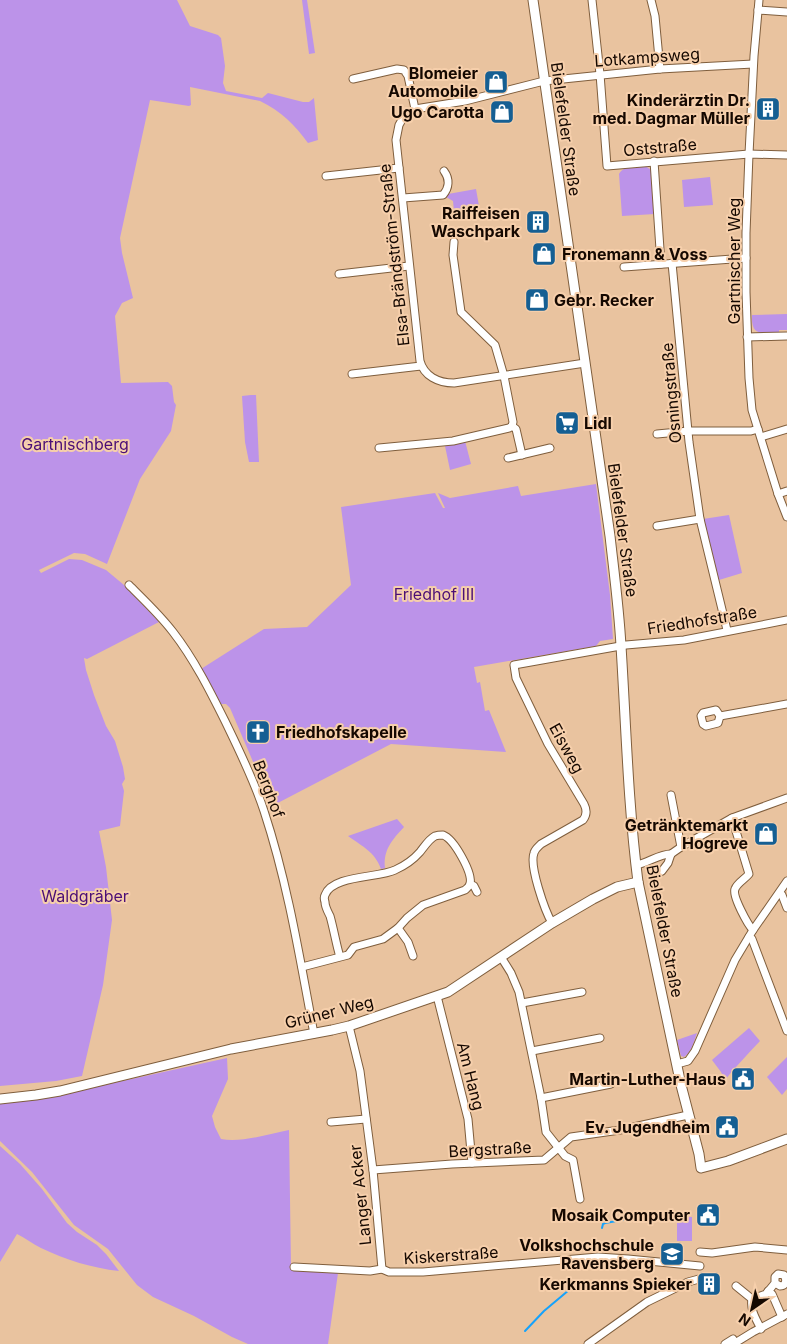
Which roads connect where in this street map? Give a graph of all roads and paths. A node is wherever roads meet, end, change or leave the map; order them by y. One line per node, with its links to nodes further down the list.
1 (533, 0): 11 (street, Bielefelder Straße)
2 (592, 0): 9 (street)
3 (651, 0): 8 (street)
4 (758, 0): 5 (street, Gartnischer Weg)
5 (758, 10): 6 (street); 7 (street, Gartnischer Weg)
6 (787, 12)
7 (753, 64): 8 (street, Lotkampsweg); 13 (street, Gartnischer Weg)
8 (660, 69): 9 (street, Lotkampsweg)
9 (600, 74): 11 (street, Lotkampsweg); 15 (street, Oststraße)
10 (353, 79): 12 (street)
11 (544, 80): 12 (street); 29 (street, Bielefelder Straße)
12 (415, 109): 16 (street, Elsa-Brändström-Straße)
13 (749, 154): 14 (street, Oststraße); 15 (street, Oststraße); 21 (street, Gartnischer Weg)
14 (787, 155)
15 (654, 161): 23 (street)
16 (399, 168): 18 (street); 19 (street, Elsa-Brändström-Straße)
17 (444, 172): 19 (street)
18 (326, 176)
19 (403, 198): 24 (street, Elsa-Brändström-Straße)
20 (454, 242): 32 (street)
21 (746, 258): 22 (street); 28 (street, Gartnischer Weg)
22 (672, 263): 23 (street); 36 (street, Osningstraße)
23 (661, 264): 25 (street)
24 (409, 266): 26 (street); 30 (street, Elsa-Brändström-Straße)
25 (624, 267)
26 (339, 274)
27 (787, 336): 28 (street)
28 (747, 337): 34 (street, Gartnischer Weg)
29 (585, 363): 32 (street, Elsa-Brändström-Straße); 51 (street, Bielefelder Straße)
30 (421, 366): 31 (street); 32 (street, Elsa-Brändström-Straße)
31 (352, 374)
32 (504, 376): 33 (street)
33 (512, 426): 39 (street); 41 (street)
34 (758, 428): 36 (street); 38 (street, Gartnischer Weg)
35 (787, 429): 38 (street)
36 (689, 432): 37 (street); 46 (street, Osningstraße)
37 (657, 434)
38 (760, 437): 44 (street, Gartnischer Weg)
39 (379, 448)
40 (550, 448): 41 (street)
41 (522, 455): 42 (street)
42 (508, 458)
43 (787, 491): 44 (street)
44 (778, 494): 45 (street, Gartnischer Weg)
45 (787, 517)
46 (700, 520): 47 (street); 50 (street, Osningstraße)
47 (657, 526)
48 (129, 585): 74 (street, Berghof)
49 (787, 620): 50 (street, Friedhofstraße)
50 (728, 630): 51 (street, Friedhofstraße)
51 (621, 646): 59 (street, Bielefelder Straße); 67 (street, Eisweg)
52 (787, 704): 53 (street)
53 (720, 716)
54 (671, 795): 57 (street)
55 (787, 798): 56 (street)
56 (732, 818): 57 (street); 69 (street)
57 (681, 847): 58 (street)
58 (671, 854): 59 (street); 60 (street)
59 (636, 865): 62 (street, Bielefelder Straße)
60 (655, 875)
61 (787, 881): 65 (street)
62 (638, 882): 67 (street, Grüner Weg); 83 (street, Bielefelder Straße)
63 (470, 884): 64 (street); 68 (street); 72 (street)
64 (477, 892)
65 (780, 893): 66 (street); 69 (street)
66 (787, 908)
67 (552, 923): 73 (street, Grüner Weg)
68 (398, 928): 71 (street); 72 (street)
69 (753, 930): 70 (street)
70 (749, 937): 79 (street); 83 (street)
71 (413, 956)
72 (340, 957): 74 (street)
73 (502, 957): 76 (street, Grüner Weg); 77 (street)
74 (302, 967): 80 (street, Berghof)
75 (582, 992): 77 (street)
76 (437, 996): 78 (street, Grüner Weg); 92 (street, Am Hang)
77 (522, 1003): 82 (street)
78 (349, 1026): 80 (street, Grüner Weg); 88 (street, Langer Acker)
79 (787, 1031)
80 (314, 1034): 86 (street, Grüner Weg)
81 (600, 1038): 82 (street)
82 (532, 1050): 85 (street)
83 (677, 1064): 87 (street, Bielefelder Straße)
84 (611, 1084): 85 (street)
85 (541, 1098): 91 (street)
86 (0, 1099)
87 (688, 1115): 90 (street, Bielefelder Straße); 91 (street, Bergstraße)
88 (366, 1119): 89 (street); 93 (street, Langer Acker)
89 (330, 1122)
90 (787, 1138)
91 (558, 1148): 92 (street, Bergstraße); 94 (street)
92 (472, 1163): 93 (street, Bergstraße)
93 (373, 1170): 99 (street, Langer Acker)
94 (580, 1199)
95 (787, 1250): 96 (street)
96 (700, 1252)
97 (700, 1266): 99 (street, Kiskerstraße)
98 (294, 1267): 99 (street, Kiskerstraße)
99 (382, 1269)
100 (699, 1279): 108 (street)
101 (775, 1282): 103 (street)
102 (736, 1286): 104 (street)
103 (768, 1291): 104 (street); 105 (street)
104 (752, 1299): 106 (street)
105 (784, 1316): 106 (street)
106 (761, 1329): 107 (street)
107 (736, 1343): 109 (street)
108 (588, 1344)
109 (725, 1344)

